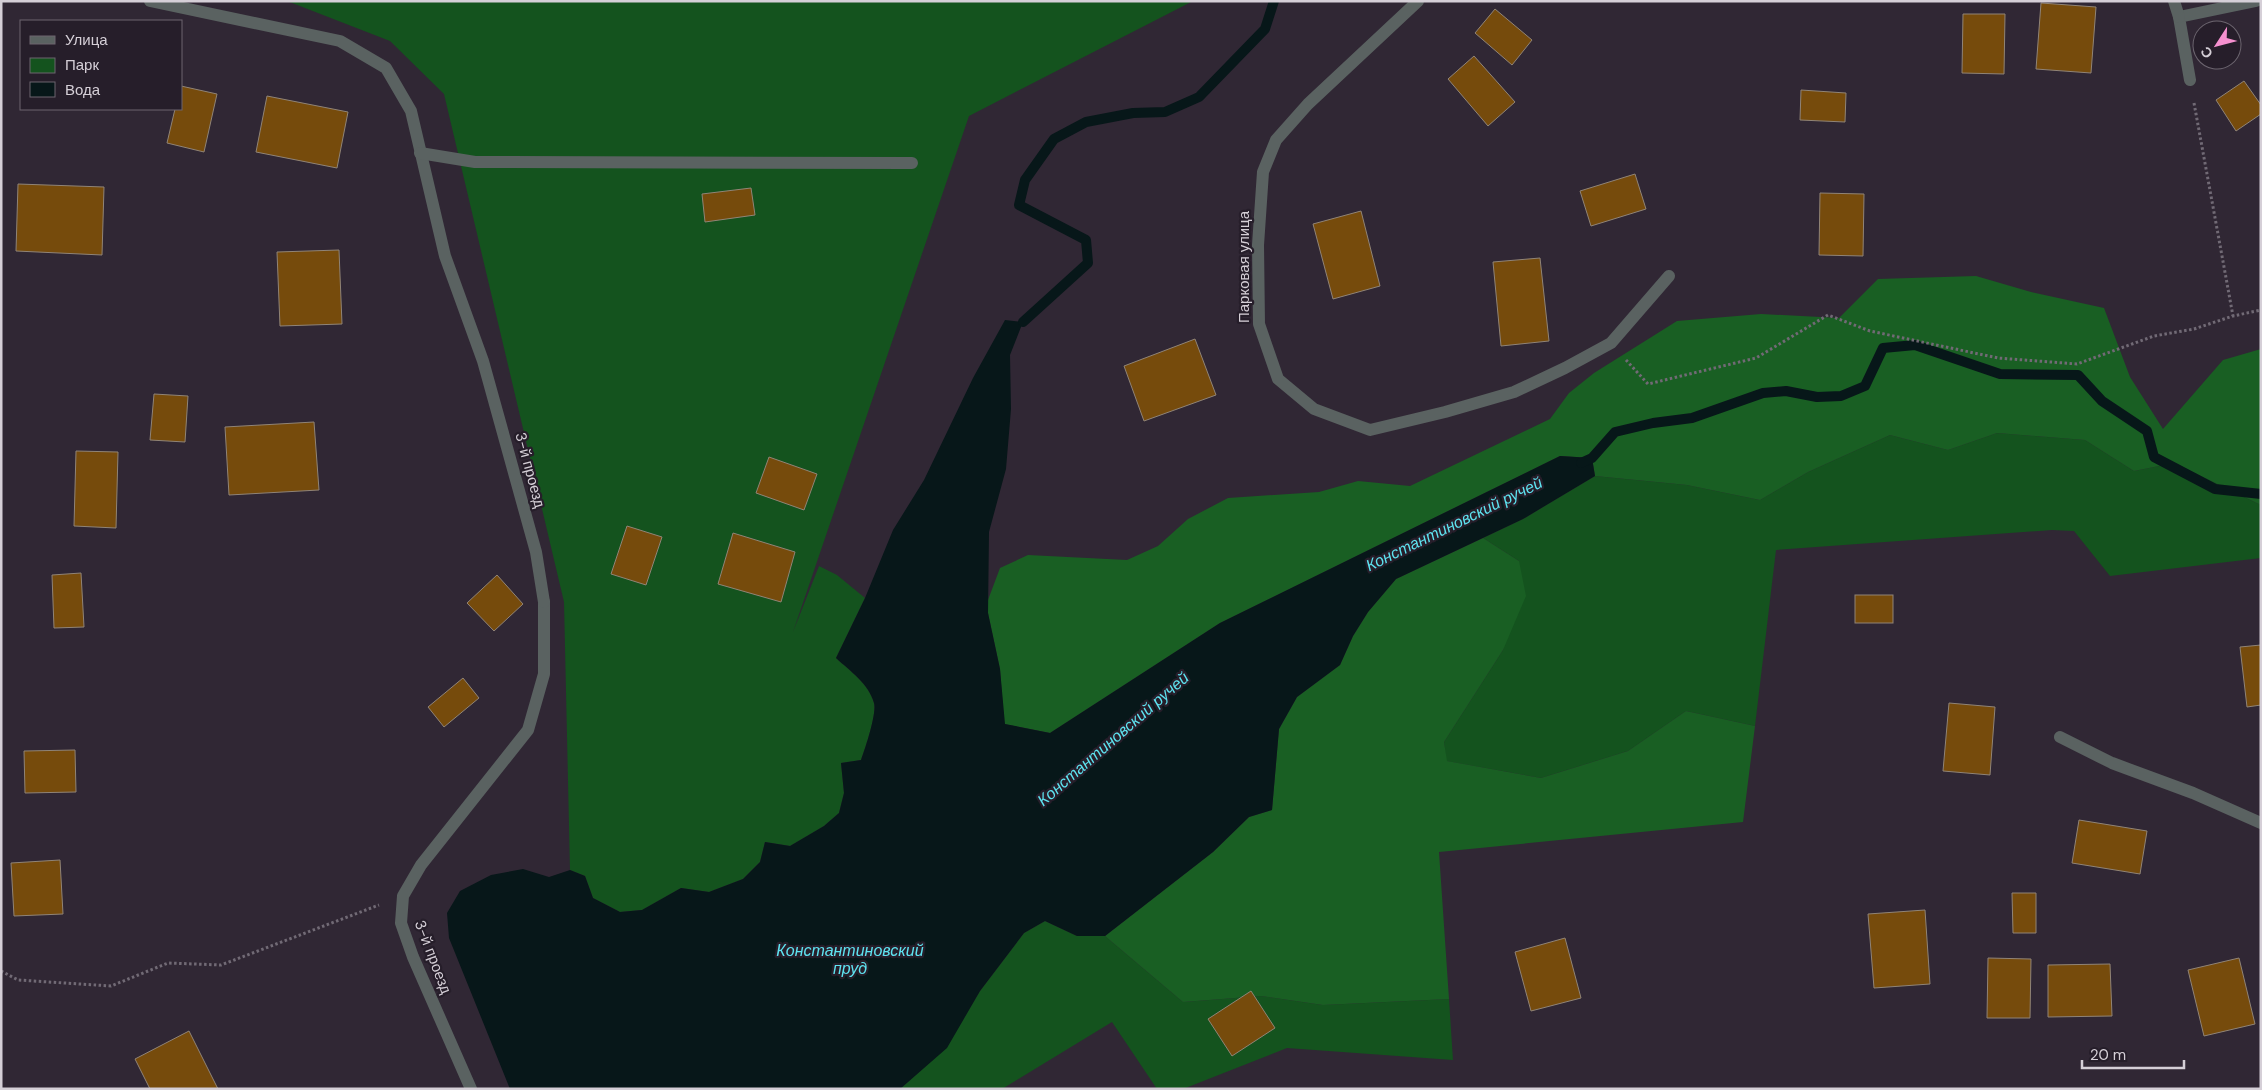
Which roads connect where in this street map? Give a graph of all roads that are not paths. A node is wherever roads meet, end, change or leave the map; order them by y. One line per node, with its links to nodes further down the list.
1 (150, 1): 7 (street, 3-й проезд)
2 (1418, 1): 9 (street, Парковая улица)
3 (2174, 1): 5 (street)
4 (2256, 1): 5 (street)
5 (2179, 18): 6 (street)
6 (2190, 80)
7 (420, 153): 8 (street); 12 (street, 3-й проезд)
8 (912, 163)
9 (1669, 276)
10 (2060, 737): 11 (street)
11 (2261, 824)
12 (471, 1089)

